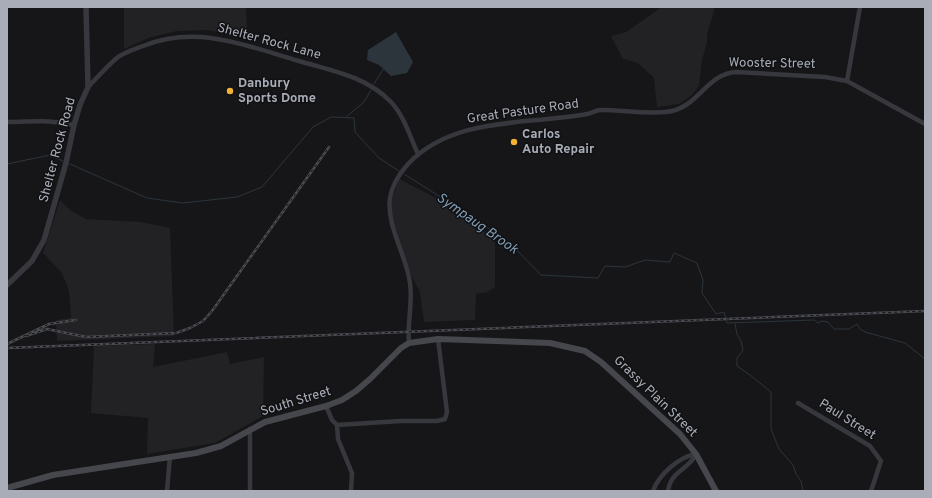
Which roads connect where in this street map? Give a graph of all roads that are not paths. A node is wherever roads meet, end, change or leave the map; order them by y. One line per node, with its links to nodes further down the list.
1 (86, 7): 4 (street, Shelter Rock Road)
2 (860, 7): 3 (street)
3 (847, 81): 5 (street, Wooster Street); 7 (street, Wooster Street)
4 (88, 87): 8 (street, Shelter Rock Road); 9 (street, Shelter Rock Lane)
5 (621, 111): 9 (street, Great Pasture Road)
6 (7, 122): 8 (street)
7 (925, 124)
8 (74, 125): 10 (street, Shelter Rock Road)
9 (418, 154): 12 (street, Great Pasture Road)
10 (7, 285)
11 (438, 340): 12 (main road); 15 (street); 17 (main road, Grassy Plain Street)
12 (409, 343): 14 (main road, South Street)
13 (798, 403): 26 (street, Paul Street)
14 (326, 406): 15 (street); 16 (main road, South Street)
15 (337, 425): 22 (street)
16 (250, 429): 18 (main road, South Street); 21 (street)
17 (696, 454): 23 (street); 24 (street); 25 (main road, Grassy Plain Street)
18 (170, 456): 19 (main road, South Street); 20 (street)
19 (7, 488)
20 (167, 491)
21 (250, 491)
22 (351, 491)
23 (653, 491)
24 (668, 491)
25 (716, 491)
26 (870, 491)

